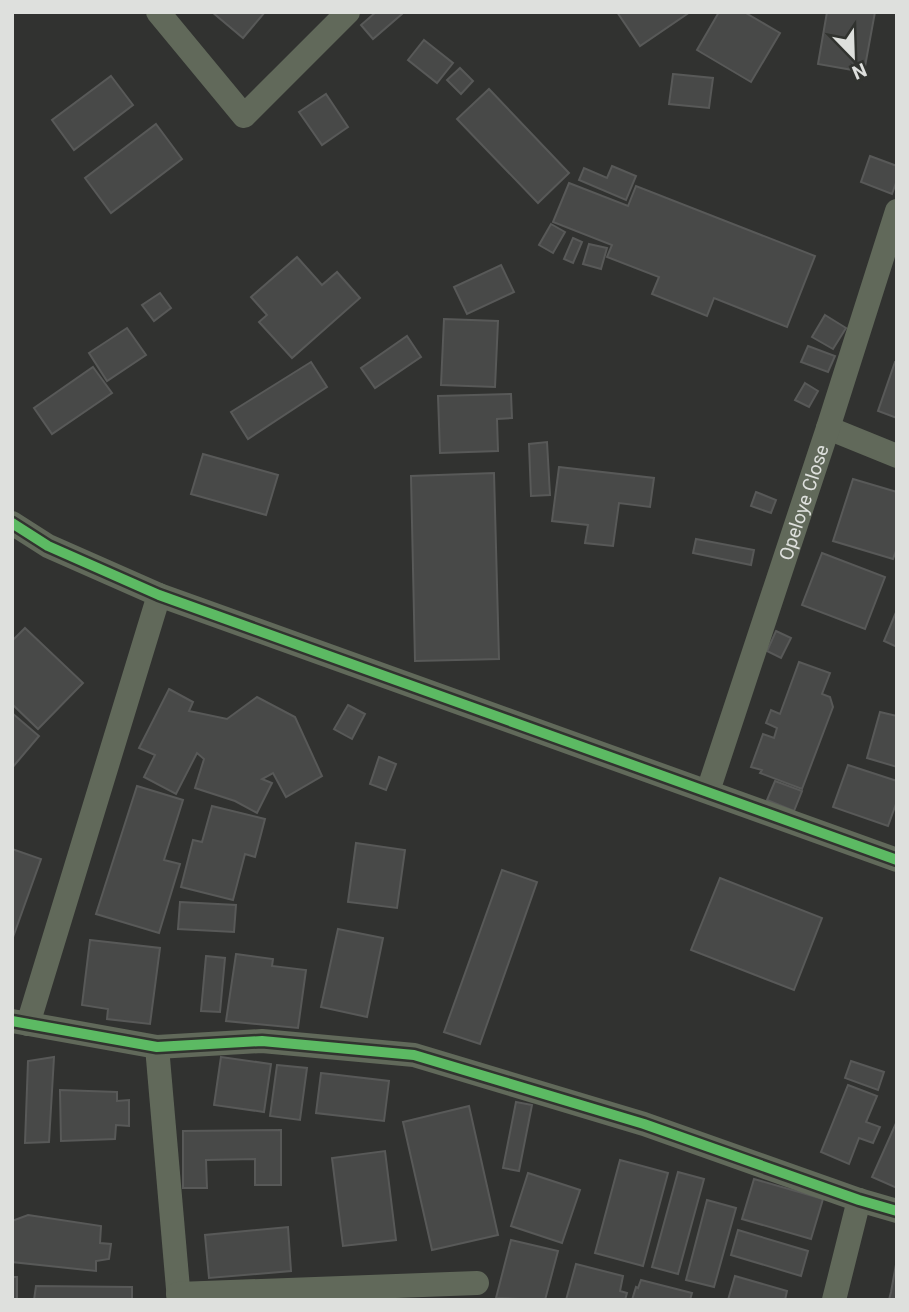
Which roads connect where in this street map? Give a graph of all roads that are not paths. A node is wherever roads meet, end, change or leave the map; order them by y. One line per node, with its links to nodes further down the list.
1 (158, 12): 2 (street)
2 (348, 12)
3 (897, 211): 4 (street, Opeloye Close)
4 (828, 428): 5 (street); 8 (street, Opeloye Close)
5 (897, 456)
6 (12, 523): 7 (street)
7 (159, 595): 8 (street); 10 (street)
8 (708, 791): 9 (street)
9 (897, 860)
10 (20, 1022): 11 (street)
11 (157, 1047): 12 (street); 15 (street)
12 (859, 1200): 13 (street); 16 (street)
13 (897, 1211)
14 (477, 1283): 15 (street)
15 (178, 1297)
16 (834, 1300)

